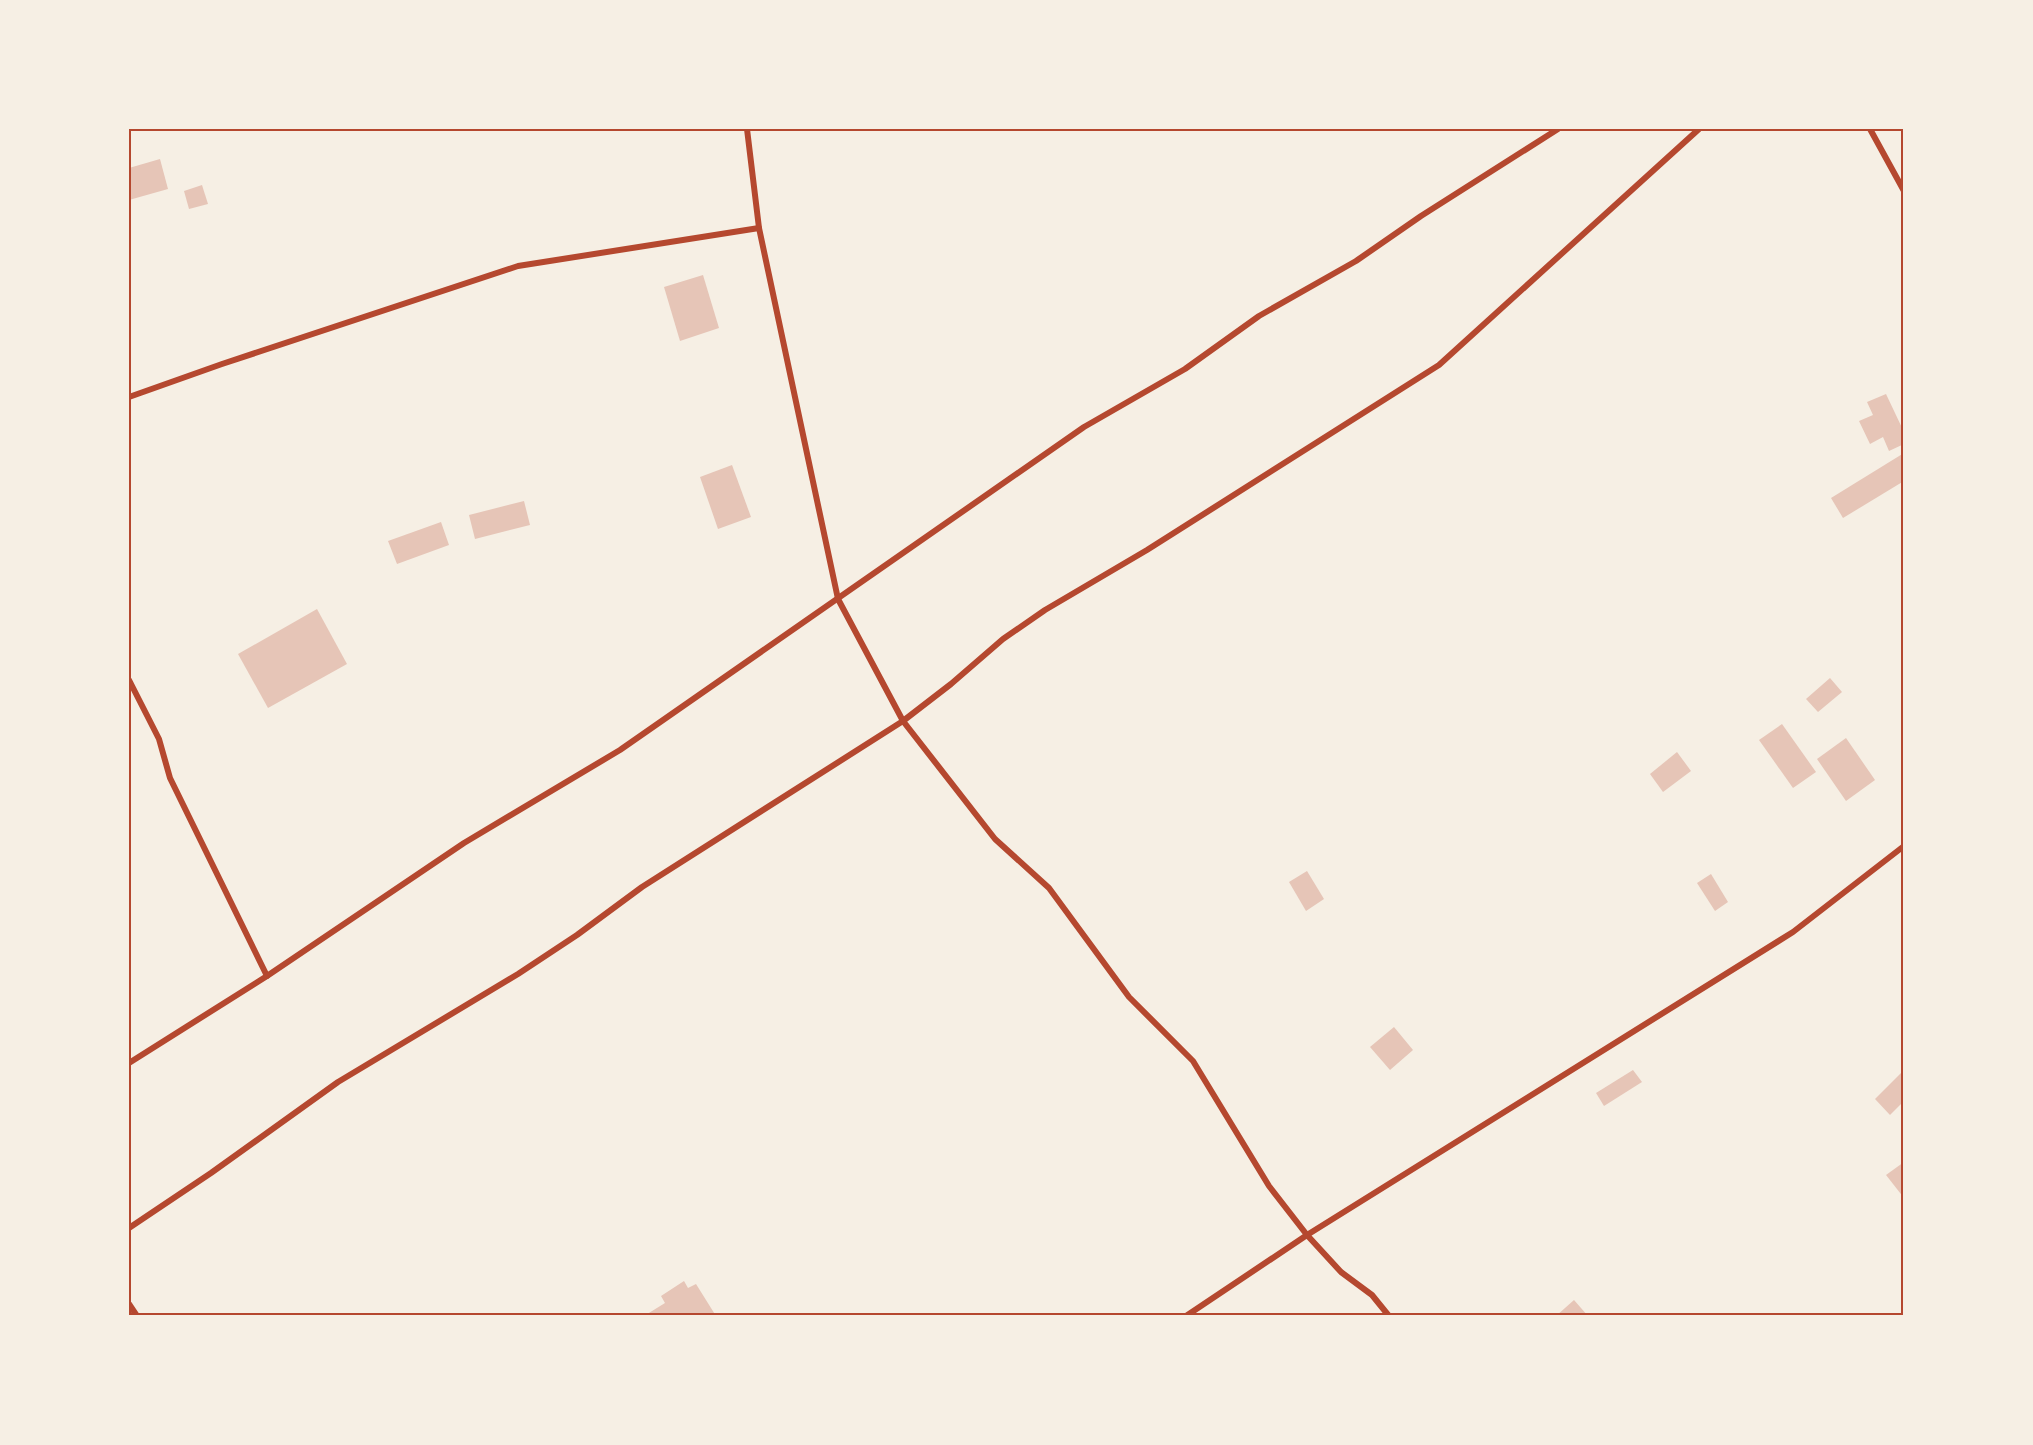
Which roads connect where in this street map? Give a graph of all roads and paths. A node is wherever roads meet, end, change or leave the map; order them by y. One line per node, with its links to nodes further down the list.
1 (747, 129): 6 (street)
2 (1558, 129): 8 (street)
3 (1700, 129): 10 (street)
4 (1870, 129): 5 (street)
5 (1904, 192)
6 (759, 228): 7 (street); 8 (street)
7 (129, 397)
8 (838, 599): 10 (street); 12 (street)
9 (129, 680): 12 (street)
10 (903, 721): 14 (street); 15 (street)
11 (1904, 846): 15 (street)
12 (267, 976): 13 (street)
13 (129, 1063)
14 (129, 1228)
15 (1307, 1235): 18 (street); 19 (street)
16 (129, 1304): 17 (street)
17 (137, 1316)
18 (1186, 1316)
19 (1389, 1316)

